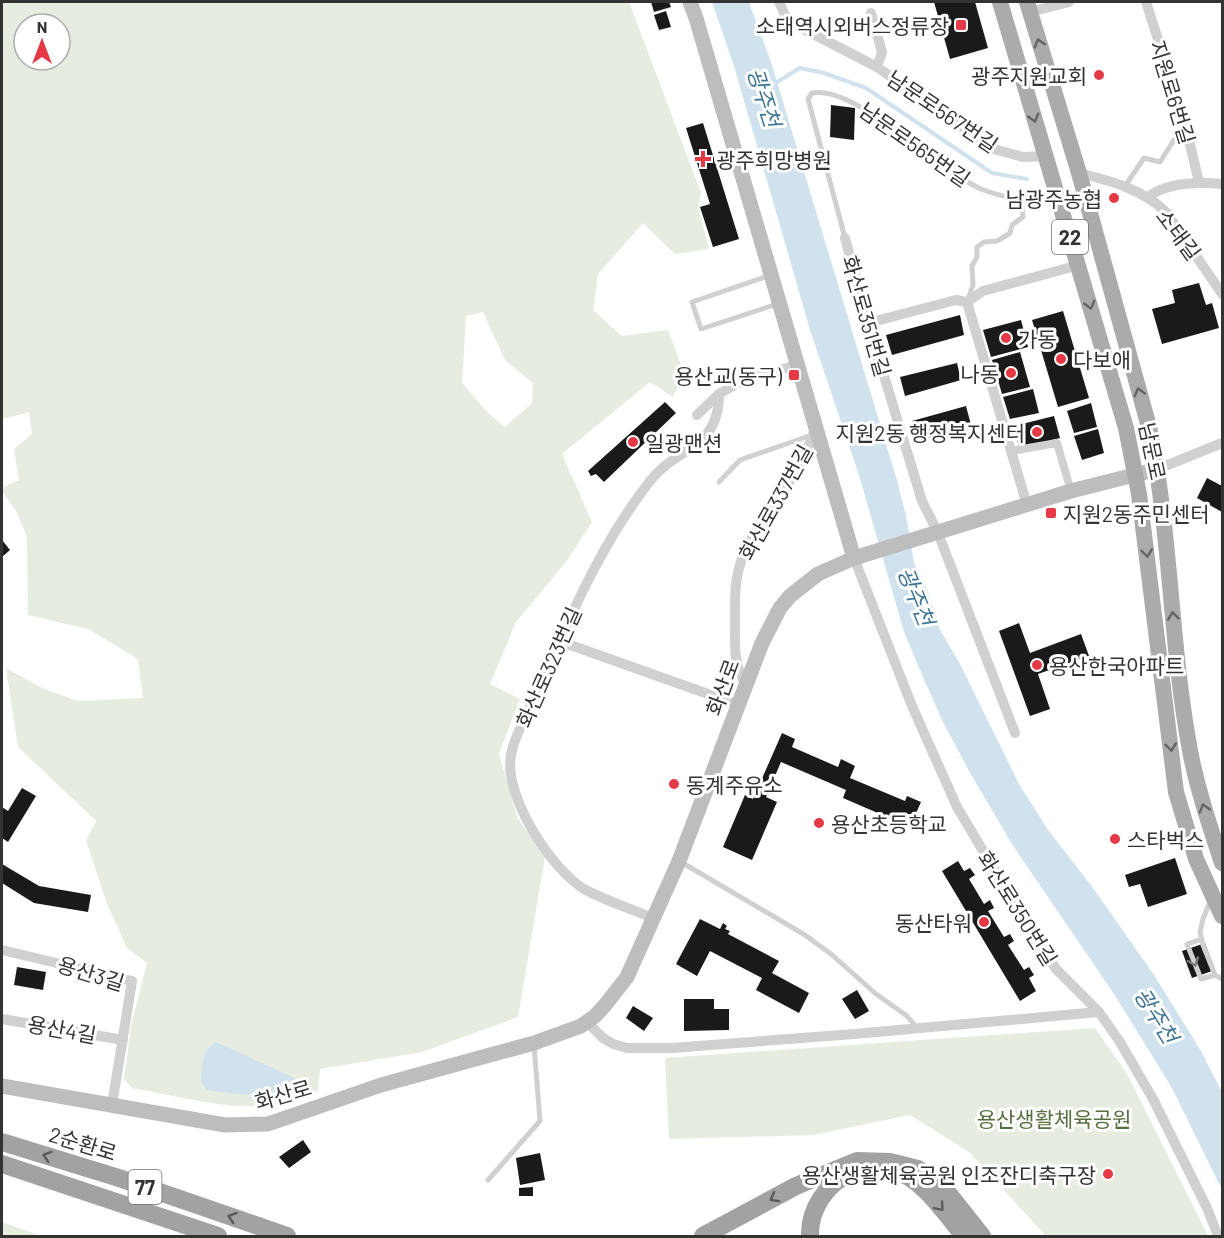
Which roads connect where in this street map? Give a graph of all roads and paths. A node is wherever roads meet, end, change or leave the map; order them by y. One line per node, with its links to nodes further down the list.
1 (690, 2): 21 (main road)
2 (779, 2): 8 (street, 남문로567번길)
3 (1000, 2): 11 (main road, 남문로 / 22, one-way to 11)
4 (1069, 2): 6 (street)
5 (1146, 2): 10 (street, 지원로6번길)
6 (1029, 7): 12 (main road, 남문로 / 22, one-way to 6)
7 (871, 13): 8 (street, 남문로567번길)
8 (877, 67): 11 (street, 남문로567번길)
9 (810, 96): 17 (lane, 남문로565번길); 19 (lane, 화산로351번길)
10 (1185, 124): 13 (street, 지원로6번길); 15 (lane)
11 (1045, 156): 18 (main road, 남문로 / 22)
12 (1078, 173): 15 (street, 소태길); 32 (main road, 남문로 / 22, one-way to 12)
13 (1199, 182): 14 (street); 16 (street)
14 (1222, 184)
15 (1125, 186): 16 (street, 소태길)
16 (1148, 197): 22 (street, 소태길)
17 (1021, 200): 18 (lane, 남문로565번길); 23 (lane)
18 (1059, 204): 20 (main road, 남문로 / 22)
19 (845, 238): 25 (street, 화산로351번길)
20 (1079, 265): 23 (street); 33 (main road, 남문로 / 22, one-way to 33)
21 (770, 275): 24 (main road); 24 (lane)
22 (1222, 294)
23 (967, 302): 25 (street); 31 (street)
24 (778, 303): 26 (main road)
25 (868, 323): 37 (street, 화산로351번길)
26 (797, 365): 27 (street); 29 (main road)
27 (719, 394): 28 (street); 39 (street, 화산로323번길)
28 (697, 415)
29 (814, 431): 34 (lane); 38 (main road); 40 (street, 화산로337번길)
30 (1222, 443): 32 (street)
31 (1011, 451): 35 (street); 36 (street)
32 (1158, 469): 33 (main road, 화산로); 44 (main road, 남문로 / 22, one-way to 32)
33 (1135, 474): 35 (main road, 화산로); 45 (main road, 남문로 / 22, one-way to 45)
34 (719, 482)
35 (1071, 491): 36 (main road, 화산로)
36 (1027, 505): 37 (main road, 화산로)
37 (938, 533): 38 (main road, 화산로); 42 (street, 화산로351번길)
38 (861, 556): 40 (main road, 화산로); 52 (street, 화산로350번길)
39 (560, 641): 41 (street); 47 (street, 화산로323번길)
40 (745, 684): 41 (main road, 화산로)
41 (738, 705): 43 (main road, 화산로)
42 (1015, 733)
43 (679, 861): 47 (main road, 화산로); 55 (lane)
44 (1222, 863)
45 (1213, 895): 46 (main road, 남문로 / 22); 48 (lane)
46 (1222, 916)
47 (655, 919): 54 (main road, 화산로)
48 (1202, 939): 50 (lane); 50 (lane, one-way to 50)
49 (2, 950): 56 (street, 용산3길)
50 (1215, 975): 51 (lane)
51 (1222, 979)
52 (1099, 1012): 55 (street); 69 (street, 화산로350번길)
53 (2, 1018): 56 (street, 용산4길)
54 (586, 1022): 55 (street); 57 (main road, 화산로)
55 (918, 1029)
56 (123, 1040): 59 (street, 용산3길)
57 (534, 1043): 59 (main road, 화산로); 62 (lane)
58 (2, 1086): 59 (main road, 화산로)
59 (112, 1105)
60 (2, 1142): 64 (highway, 2순환로 / 77, one-way to 60)
61 (2, 1164): 63 (highway, 77)
62 (488, 1180)
63 (218, 1236)
64 (287, 1236)
65 (703, 1236): 68 (highway, one-way to 65)
66 (810, 1236): 67 (highway, one-way to 67)
67 (964, 1236)
68 (982, 1236)
69 (1218, 1236)

